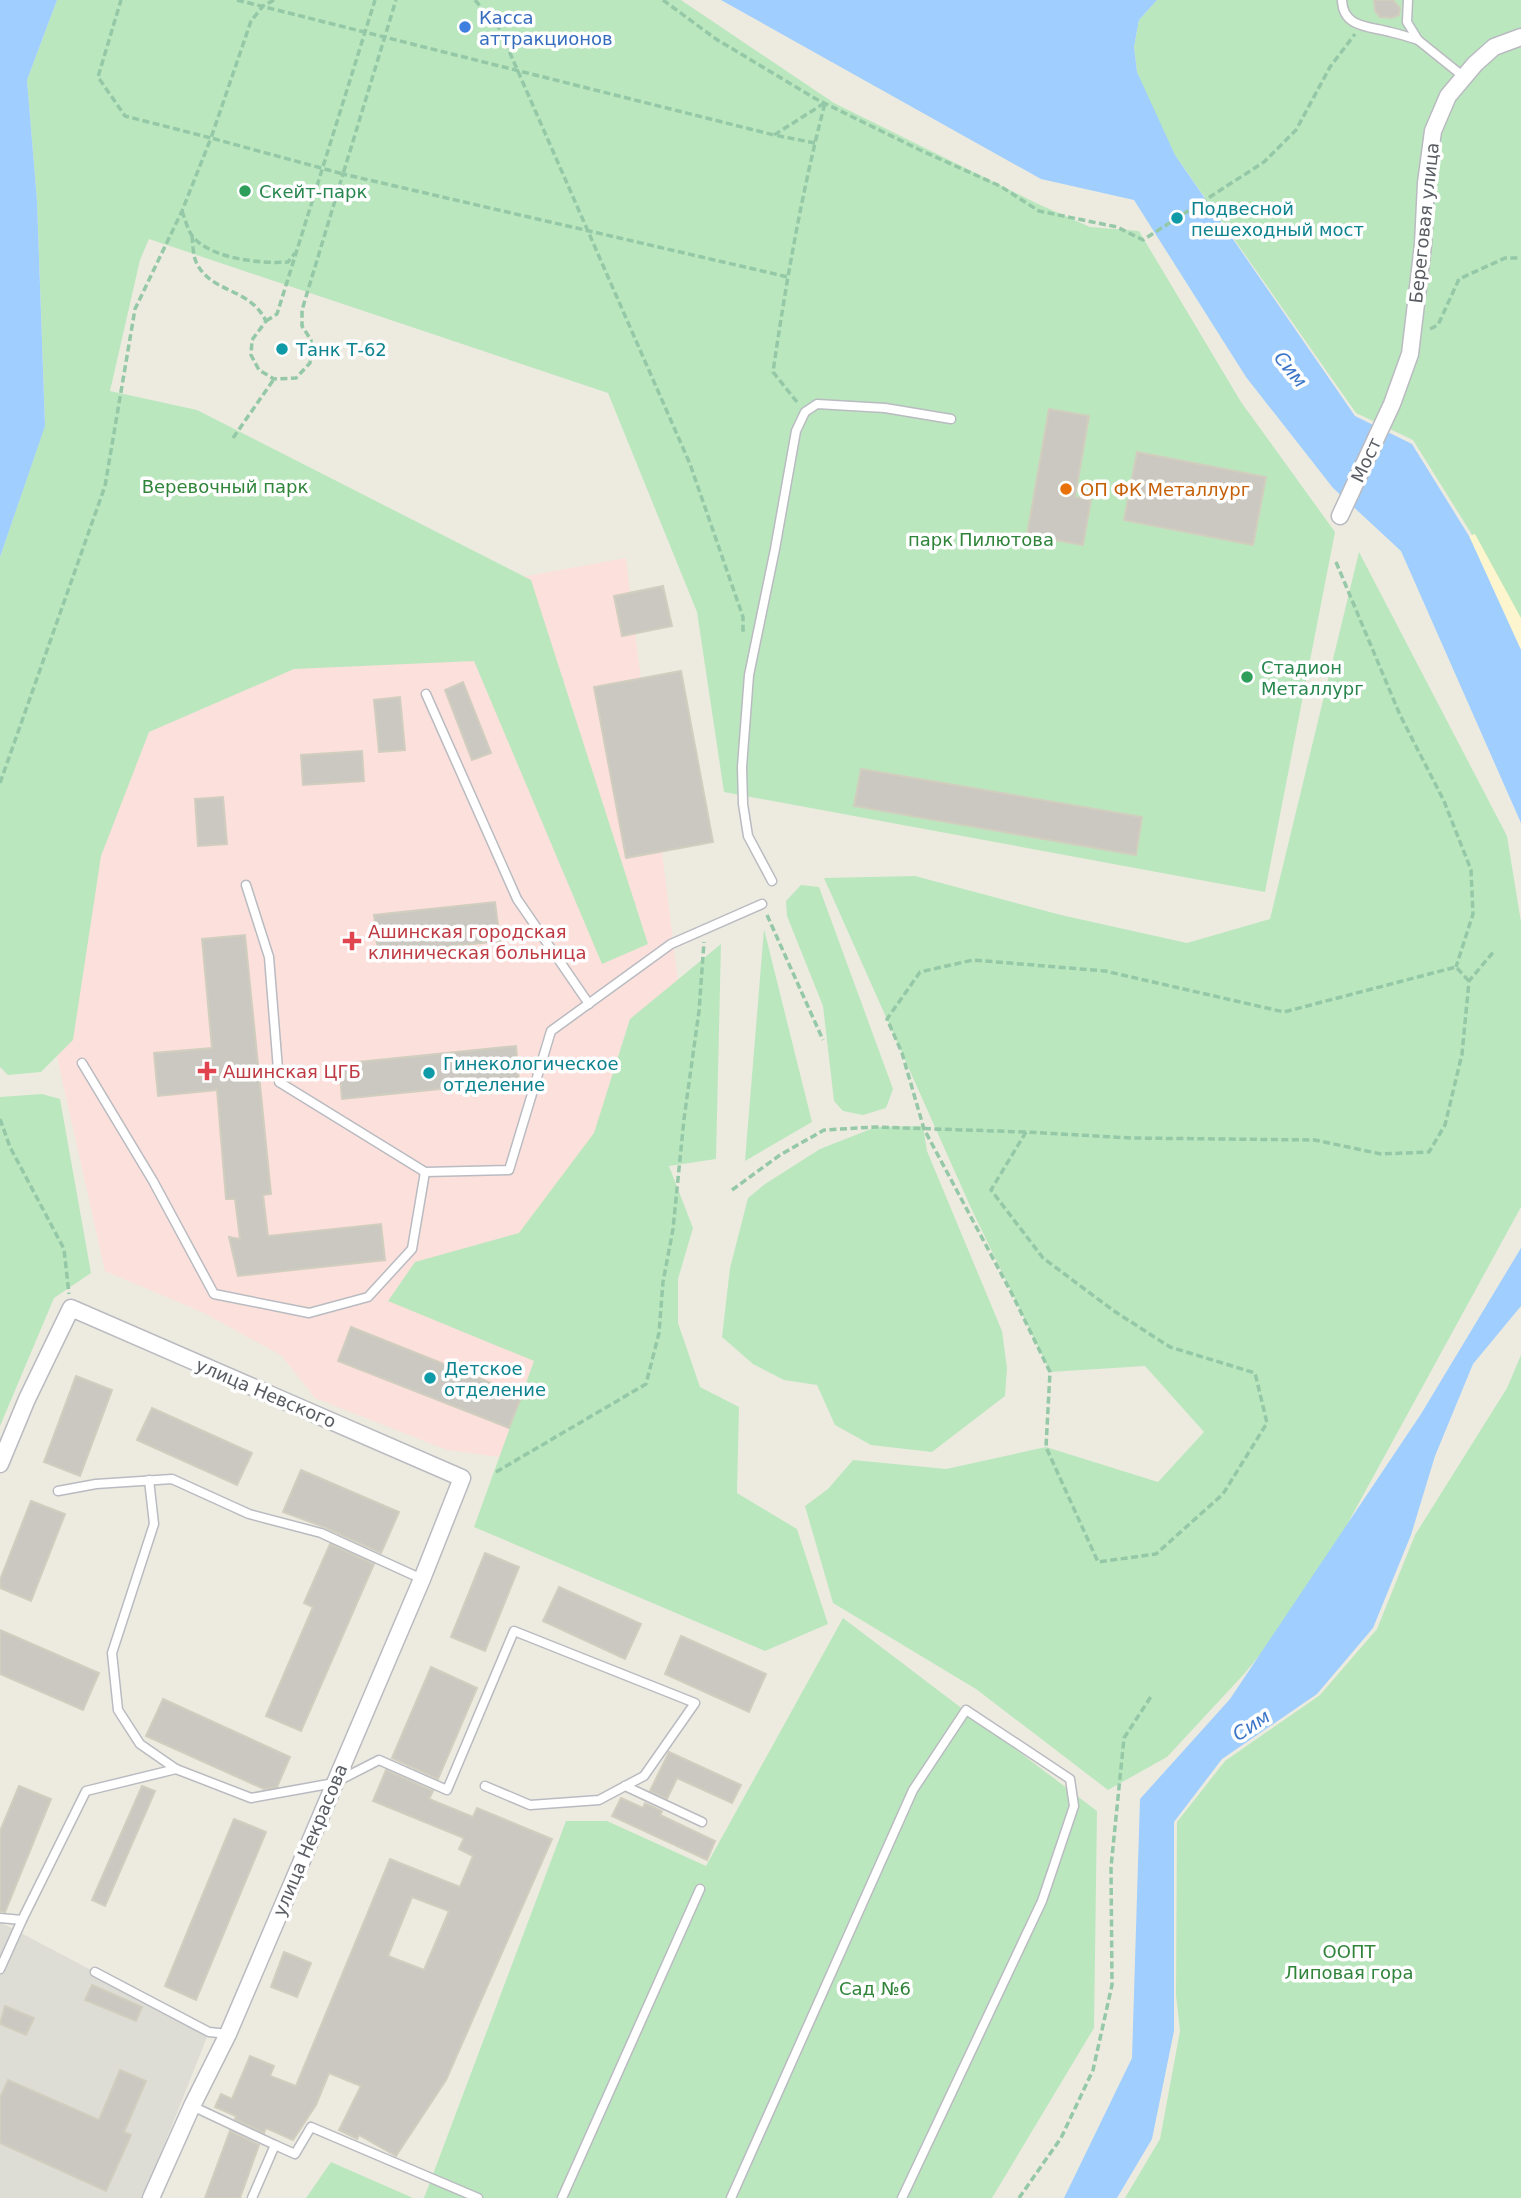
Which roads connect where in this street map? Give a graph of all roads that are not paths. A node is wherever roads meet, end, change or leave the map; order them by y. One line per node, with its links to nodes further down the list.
1 (1342, 0): 4 (lane)
2 (1408, 0): 4 (lane)
3 (1521, 37): 5 (street, Береговая улица)
4 (1418, 40): 5 (lane)
5 (1464, 78): 6 (street, Береговая улица)
6 (1392, 404): 8 (street, Мост)
7 (951, 419): 10 (lane)
8 (1340, 516)
9 (426, 694): 13 (lane)
10 (772, 881)
11 (246, 885): 15 (lane)
12 (762, 904): 13 (lane)
13 (589, 1004): 15 (lane)
14 (82, 1063): 15 (lane)
15 (425, 1172)
16 (0, 1464): 17 (street, улица Невского)
17 (462, 1478): 20 (street, улица Некрасова)
18 (149, 1480): 19 (lane); 20 (lane); 21 (lane)
19 (58, 1491)
20 (422, 1579): 22 (street, улица Некрасова)
21 (176, 1769): 22 (lane); 28 (lane)
22 (334, 1783): 24 (lane); 31 (street, улица Некрасова)
23 (485, 1786): 24 (lane)
24 (625, 1786): 25 (lane)
25 (702, 1822)
26 (700, 1889): 37 (lane)
27 (0, 1918): 28 (lane)
28 (22, 1920): 29 (lane)
29 (0, 1969)
30 (95, 1972): 31 (lane)
31 (228, 2034): 32 (street, улица Некрасова)
32 (192, 2106): 33 (lane); 34 (street, улица Некрасова)
33 (275, 2145): 35 (lane); 36 (lane)
34 (151, 2198)
35 (252, 2198)
36 (478, 2198)
37 (562, 2198)
38 (731, 2198): 39 (lane)
39 (902, 2198)

